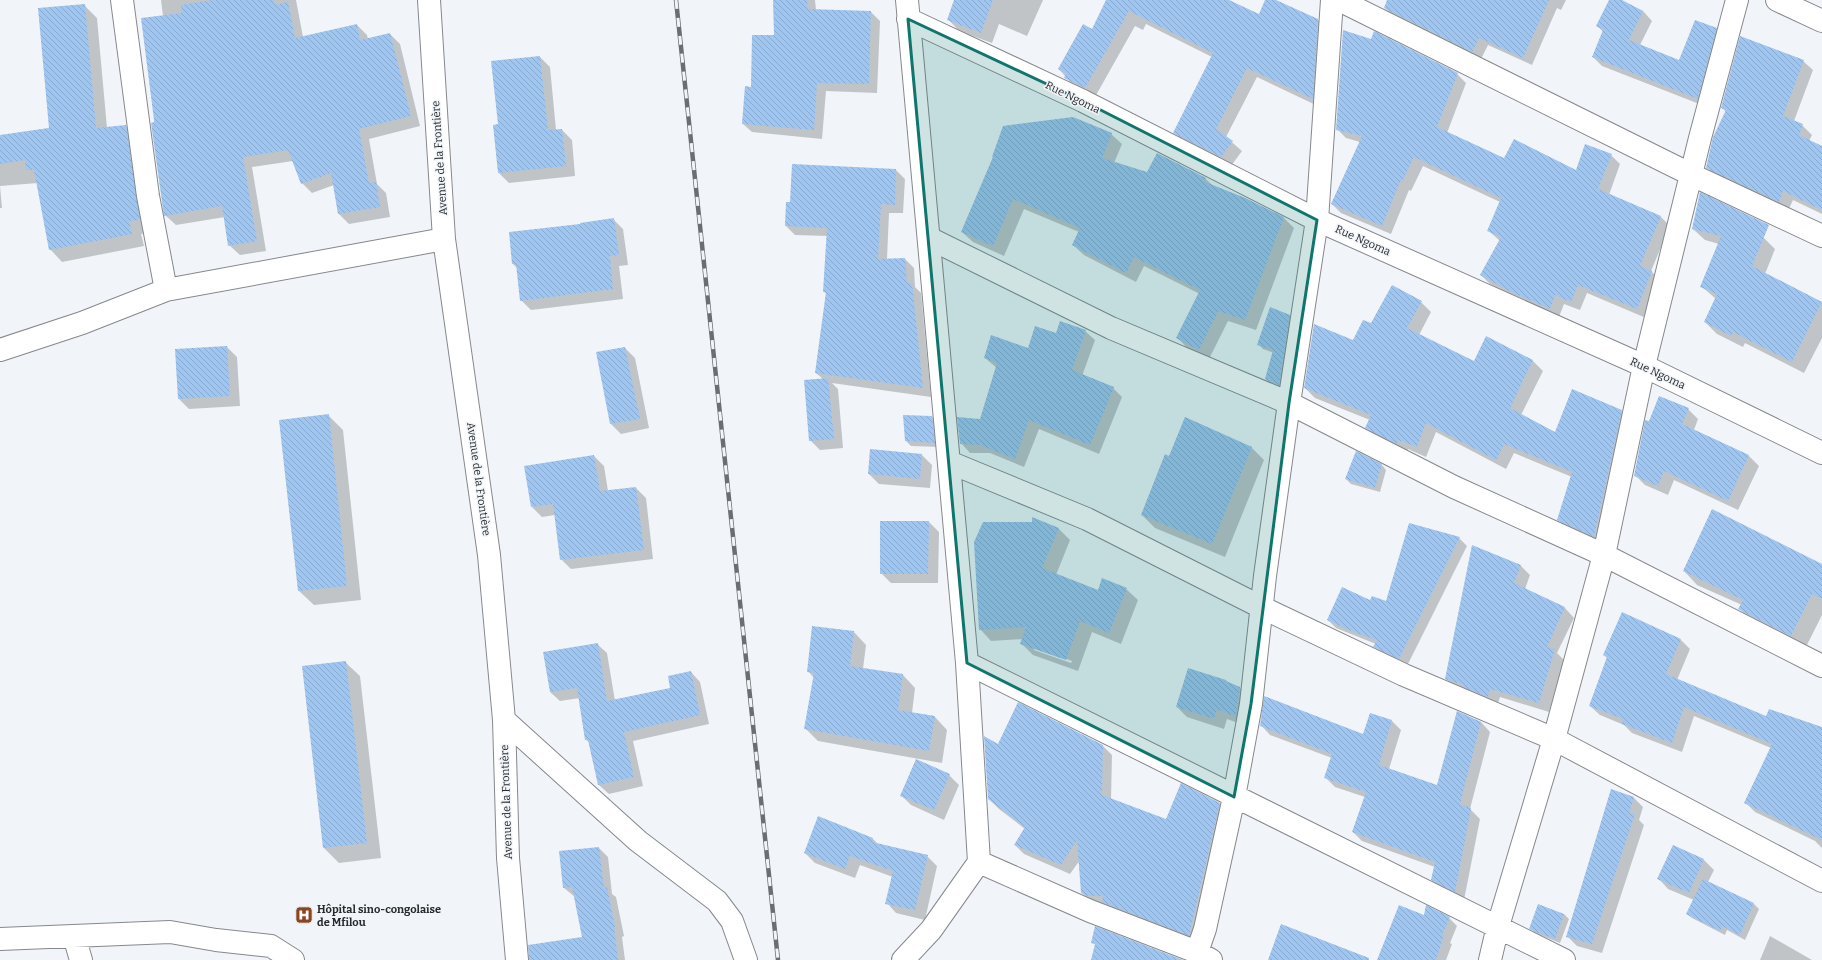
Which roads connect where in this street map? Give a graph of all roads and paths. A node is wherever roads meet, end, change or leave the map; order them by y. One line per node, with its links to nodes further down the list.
1 (122, 0): 14 (street)
2 (429, 0): 13 (street, Avenue de la Frontière)
3 (1332, 0): 10 (street)
4 (1339, 0): 9 (street)
5 (1737, 0): 9 (street)
6 (1777, 0): 8 (street)
7 (908, 9): 10 (street, Rue Ngoma); 12 (street)
8 (1822, 21)
9 (1692, 175): 11 (street); 16 (street)
10 (1317, 220): 16 (street, Rue Ngoma); 17 (street)
11 (1822, 236)
12 (929, 238): 17 (street); 19 (street)
13 (444, 239): 14 (street); 24 (street, Avenue de la Frontière)
14 (166, 290): 15 (street)
15 (0, 350)
16 (1644, 366): 18 (street, Rue Ngoma); 20 (street)
17 (1289, 403): 20 (street); 21 (street)
18 (1822, 453)
19 (949, 462): 21 (street); 22 (street)
20 (1604, 555): 23 (street); 25 (street)
21 (1263, 608): 25 (street); 26 (street)
22 (967, 663): 26 (street); 27 (street)
23 (1822, 666)
24 (504, 720): 35 (street, Avenue de la Frontière); 36 (street)
25 (1554, 739): 28 (street); 29 (street)
26 (1234, 797): 29 (street); 32 (street)
27 (979, 862): 32 (street); 37 (street)
28 (1822, 881)
29 (1498, 926): 38 (street); 39 (street)
30 (74, 936): 31 (street); 33 (street); 34 (street)
31 (0, 939)
32 (1204, 956)
33 (81, 960)
34 (293, 960)
35 (517, 960)
36 (746, 960)
37 (903, 960)
38 (1490, 960)
39 (1564, 960)

